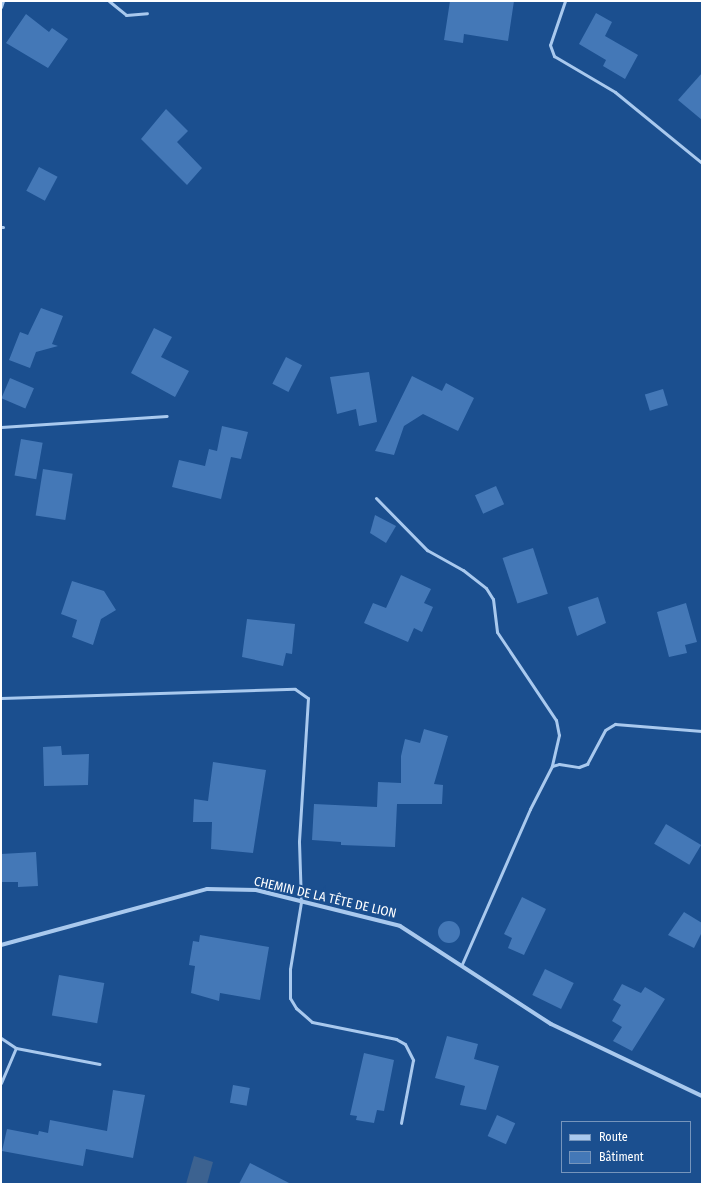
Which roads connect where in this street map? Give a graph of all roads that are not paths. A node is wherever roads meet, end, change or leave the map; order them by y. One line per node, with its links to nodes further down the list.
1 (4, 1): 4 (lane)
2 (109, 1): 5 (lane)
3 (565, 1): 6 (lane)
4 (1, 7)
5 (147, 13)
6 (702, 163)
7 (167, 416): 8 (lane)
8 (1, 427)
9 (376, 498): 12 (lane)
10 (1, 698): 13 (lane)
11 (702, 731): 12 (lane)
12 (552, 766): 15 (lane)
13 (301, 902): 14 (street, CHEMIN DE LA TÊTE DE LION); 15 (street, CHEMIN DE LA TÊTE DE LION); 21 (lane)
14 (1, 945)
15 (462, 964): 20 (street, CHEMIN DE LA TÊTE DE LION)
16 (1, 1038): 17 (lane)
17 (16, 1048): 18 (lane); 19 (lane)
18 (99, 1064)
19 (1, 1083)
20 (702, 1096)
21 (401, 1123)

